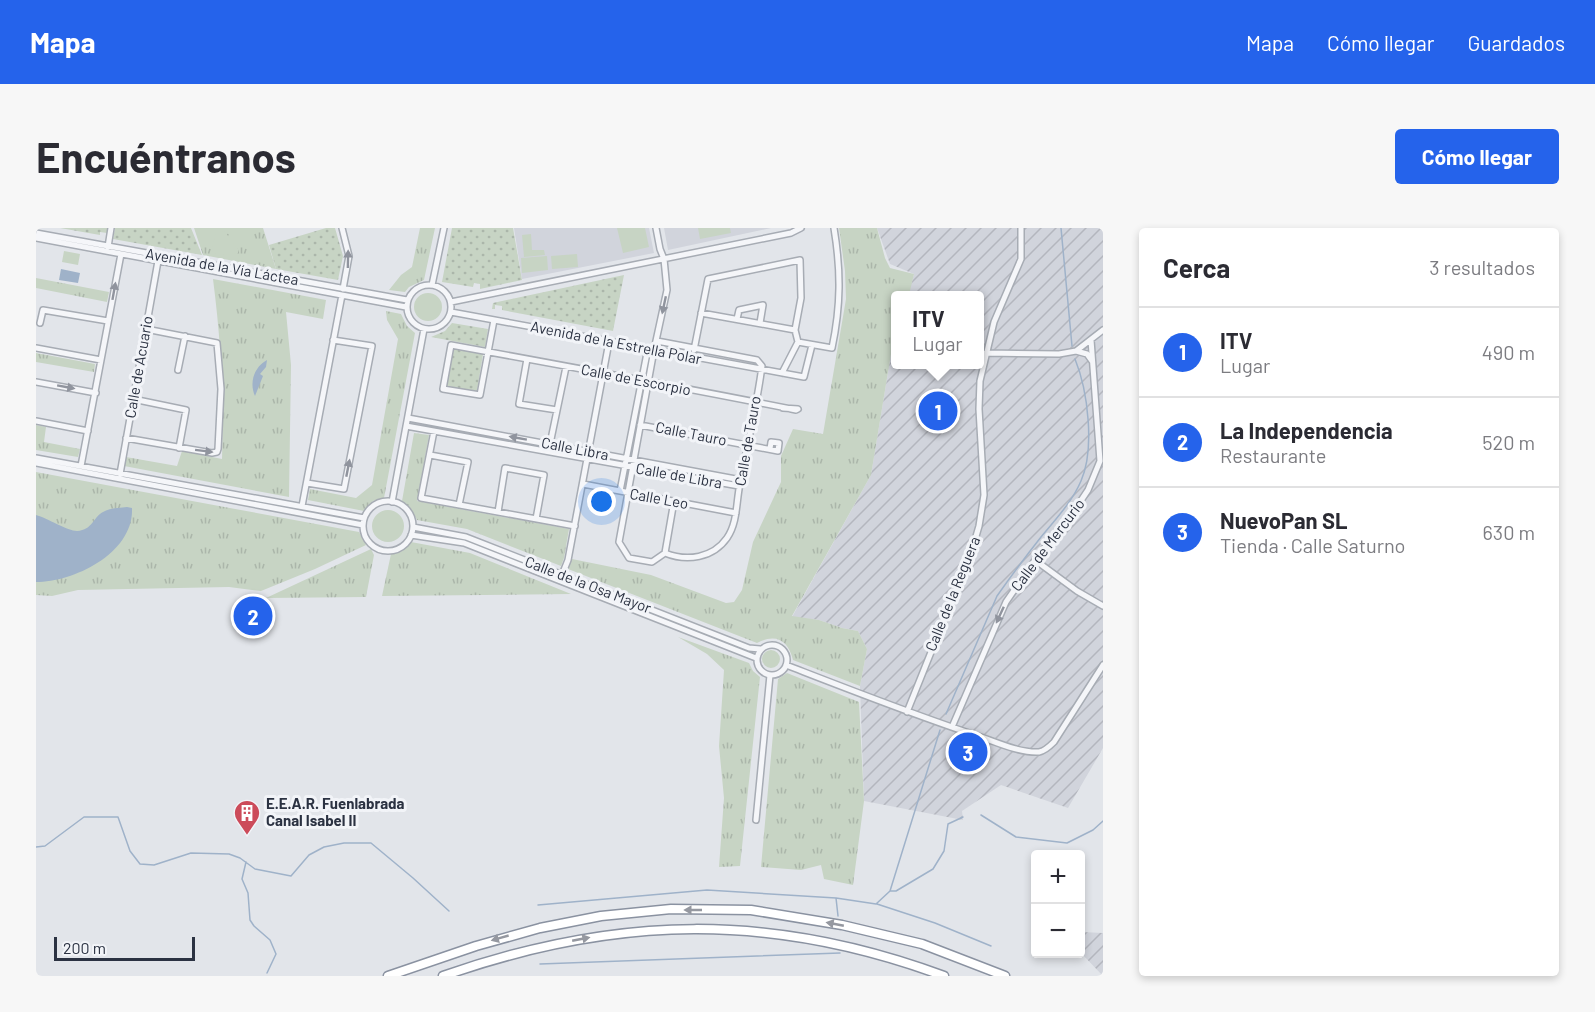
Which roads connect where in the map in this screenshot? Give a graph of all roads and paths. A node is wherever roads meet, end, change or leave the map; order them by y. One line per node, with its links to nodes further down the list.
1 (111, 228): 10 (street)
2 (342, 228): 15 (street, one-way to 2)
3 (444, 228): 14 (street)
4 (656, 228): 12 (street)
5 (801, 228): 12 (street)
6 (834, 228): 35 (street)
7 (1021, 228): 41 (street, Calle de la Reguera)
8 (36, 233): 10 (street, Avenida de la Vía Láctea)
9 (36, 238): 10 (street, Avenida de la Vía Láctea)
10 (107, 249): 11 (street, Avenida de la Vía Láctea); 15 (street, Avenida de la Vía Láctea)
11 (121, 254): 13 (street, Avenida de la Vía Láctea); 22 (street, one-way to 11)
12 (664, 259): 16 (street); 32 (street, one-way to 32)
13 (158, 261): 15 (street, Avenida de la Vía Láctea); 25 (street, Calle de Acuario)
14 (432, 285): 16 (street); 17 (street)
15 (343, 292): 17 (street, Avenida de la Vía Láctea); 30 (street)
16 (451, 302): 18 (street)
17 (407, 303): 26 (street)
18 (451, 312): 20 (street, Avenida de la Estrella Polar); 26 (street)
19 (701, 313): 21 (street); 27 (street); 37 (street)
20 (494, 320): 33 (street, Avenida de la Estrella Polar); 40 (street, Calle de Escorpio)
21 (737, 320): 24 (street); 24 (street)
22 (108, 321): 23 (street); 44 (street)
23 (40, 323)
24 (760, 323): 27 (street)
25 (146, 329): 29 (street); 56 (street, Calle de Acuario)
26 (424, 329): 60 (street)
27 (795, 330): 34 (street)
28 (1103, 330): 31 (street)
29 (185, 336): 48 (street); 70 (street, one-way to 29)
30 (333, 340): 82 (street); 82 (street, one-way to 30)
31 (1091, 340): 39 (street); 46 (street)
32 (657, 341): 37 (street); 38 (street)
33 (609, 342): 38 (street, Avenida de la Estrella Polar); 51 (street)
34 (798, 342): 35 (street); 52 (street)
35 (812, 345): 52 (street, Avenida de la Estrella Polar)
36 (36, 348): 44 (street)
37 (694, 348): 42 (street); 50 (street)
38 (651, 349): 42 (street, Avenida de la Estrella Polar); 53 (street)
39 (1076, 351): 41 (street); 46 (street)
40 (488, 352): 40 (street, Calle de Escorpio); 43 (street, Calle de Escorpio)
41 (986, 353): 45 (street, Calle de la Reguera)
42 (692, 357): 50 (street, Avenida de la Estrella Polar)
43 (527, 359): 47 (street, Calle de Escorpio); 59 (street)
44 (101, 360): 55 (street)
45 (984, 362)
46 (1093, 362): 69 (street)
47 (566, 367): 51 (street, Calle de Escorpio); 59 (street)
48 (178, 369)
49 (983, 369): 108 (street, Calle de la Reguera)
50 (762, 370): 52 (street, Avenida de la Estrella Polar); 57 (street, Calle de Tauro)
51 (603, 373): 53 (street, Calle de Escorpio); 71 (street)
52 (782, 373)
53 (645, 381): 57 (street, Calle de Escorpio); 62 (street); 76 (street)
54 (36, 382): 55 (street, one-way to 55)
55 (96, 393): 64 (street)
56 (133, 399): 66 (street, Calle de Acuario); 70 (street)
57 (756, 402): 58 (street, Calle de Escorpio); 68 (street, Calle de Tauro)
58 (783, 408)
59 (557, 410): 67 (street)
60 (408, 418): 63 (street); 67 (street, Calle Libra, one-way to 60)
61 (36, 421): 64 (street)
62 (640, 424): 68 (street, Calle Tauro); 76 (street)
63 (406, 426): 65 (street, Calle de Libra); 88 (street)
64 (88, 431): 78 (street)
65 (434, 431): 73 (street); 75 (street, Calle de Libra)
66 (126, 438): 70 (street); 80 (street, Calle de Acuario)
67 (550, 444): 71 (street, Calle Libra)
68 (748, 445): 72 (street, Calle Tauro); 81 (street, Calle de Tauro)
69 (1101, 445): 100 (street, Calle de Mercurio)
70 (179, 448)
71 (588, 451): 75 (street); 76 (street, Calle Libra)
72 (778, 451)
73 (429, 455): 89 (street); 89 (street)
74 (36, 458): 78 (street)
75 (587, 459): 79 (street, Calle de Libra); 83 (street)
76 (630, 459): 79 (street); 81 (street, Calle Libra)
77 (36, 463): 95 (street)
78 (81, 466): 80 (street)
79 (629, 466): 84 (street, Calle de Libra); 85 (street); 86 (street)
80 (120, 474): 90 (street)
81 (741, 480): 84 (street, Calle de Tauro)
82 (306, 483): 90 (street)
83 (583, 484): 85 (street, Calle Leo); 96 (street)
84 (739, 486): 92 (street, Calle de Tauro)
85 (620, 491): 86 (street, Calle Leo)
86 (627, 493): 87 (street, Calle Leo); 99 (street)
87 (674, 501): 92 (street, Calle Leo); 99 (street)
88 (392, 502): 93 (street); 97 (street)
89 (459, 505): 91 (street)
90 (302, 506): 93 (street)
91 (498, 512): 94 (street); 94 (street)
92 (736, 513): 99 (street)
93 (364, 518): 95 (street)
94 (536, 519): 96 (street)
95 (363, 525): 98 (street)
96 (574, 526): 101 (street)
97 (413, 527): 98 (street); 101 (street, Calle de la Osa Mayor)
98 (411, 535): 104 (street, Calle de la Osa Mayor)
99 (665, 553)
100 (1035, 560): 102 (street); 109 (street, Calle de Mercurio, one-way to 109)
101 (562, 575): 103 (street, Calle de la Osa Mayor)
102 (1103, 606)
103 (760, 649): 104 (street); 105 (street)
104 (756, 658): 107 (street)
105 (786, 665): 107 (street); 108 (street)
106 (1103, 665): 109 (street)
107 (770, 675): 110 (street)
108 (907, 712): 109 (street)
109 (952, 727)
110 (756, 820)
111 (892, 938): 113 (highway, one-way to 113); 117 (highway); 118 (highway)
112 (873, 952): 114 (highway, one-way to 112); 115 (highway); 116 (highway)
113 (388, 976)
114 (443, 976)
115 (933, 976)
116 (944, 976)
117 (991, 976)
118 (1005, 976)

